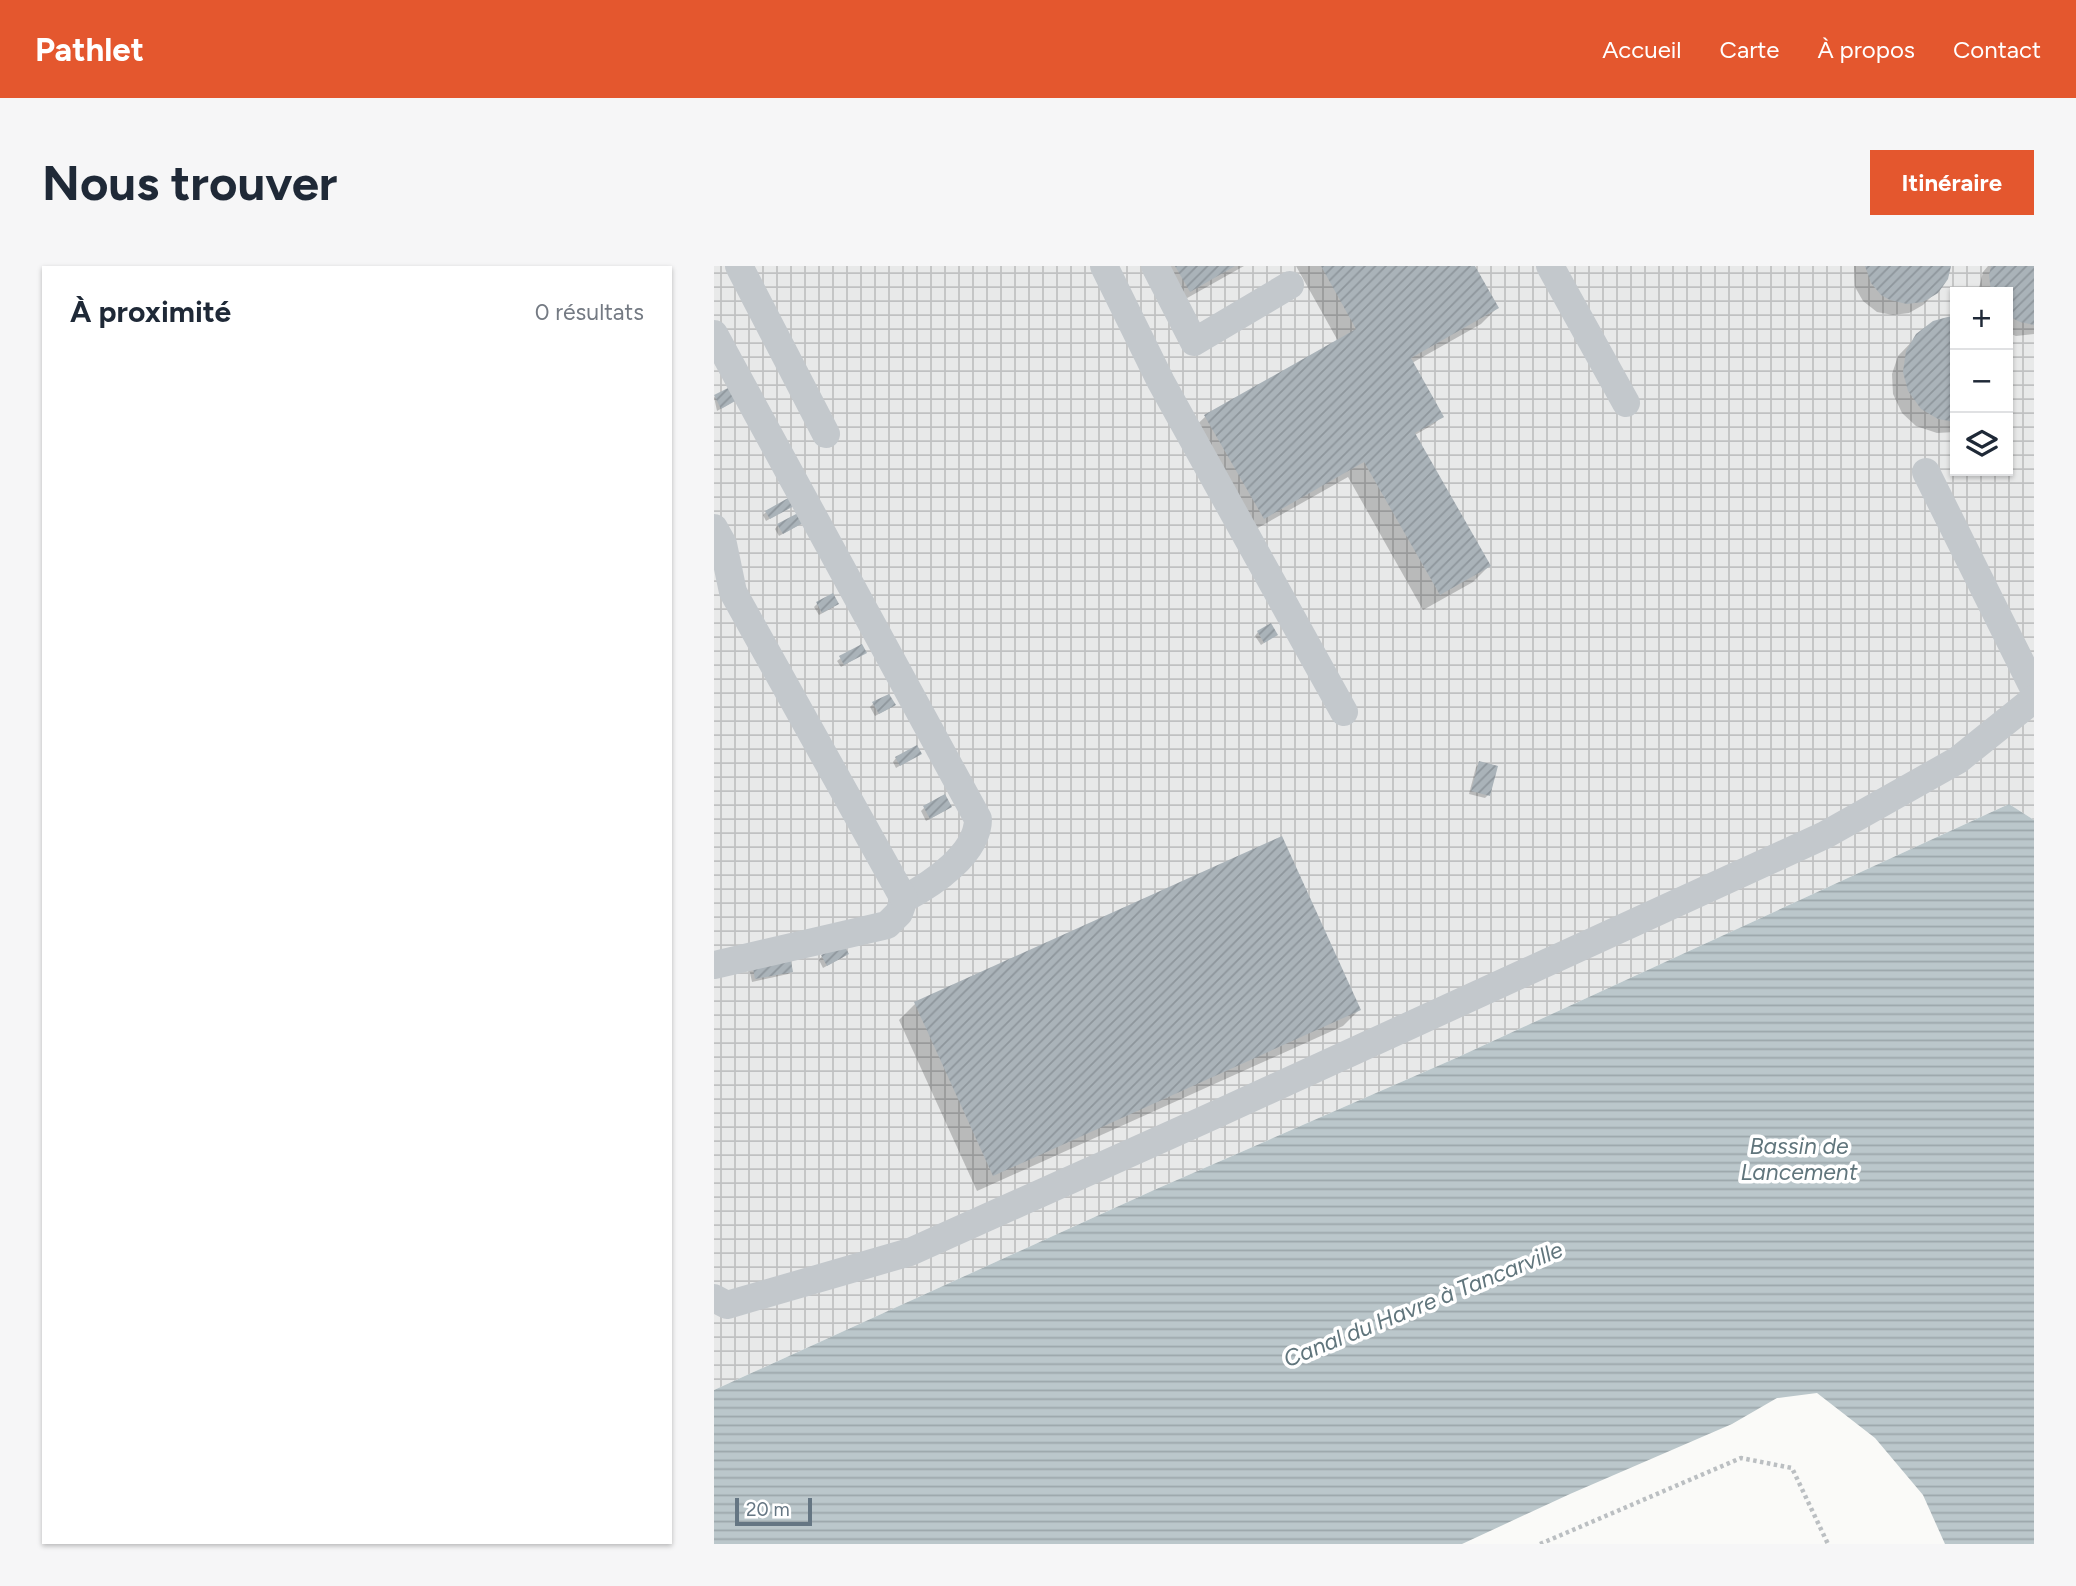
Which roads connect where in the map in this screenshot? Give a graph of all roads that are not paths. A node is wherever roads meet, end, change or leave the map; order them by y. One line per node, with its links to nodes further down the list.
1 (739, 266): 8 (lane)
2 (1104, 266): 13 (lane)
3 (1155, 266): 5 (lane)
4 (1550, 266): 7 (lane)
5 (1290, 285)
6 (714, 334): 14 (lane)
7 (1626, 404)
8 (826, 434)
9 (1926, 472): 11 (lane)
10 (714, 528): 14 (lane)
11 (2034, 689)
12 (2034, 699): 16 (lane)
13 (1344, 712)
14 (904, 899): 15 (lane)
15 (714, 965)
16 (714, 1298)

